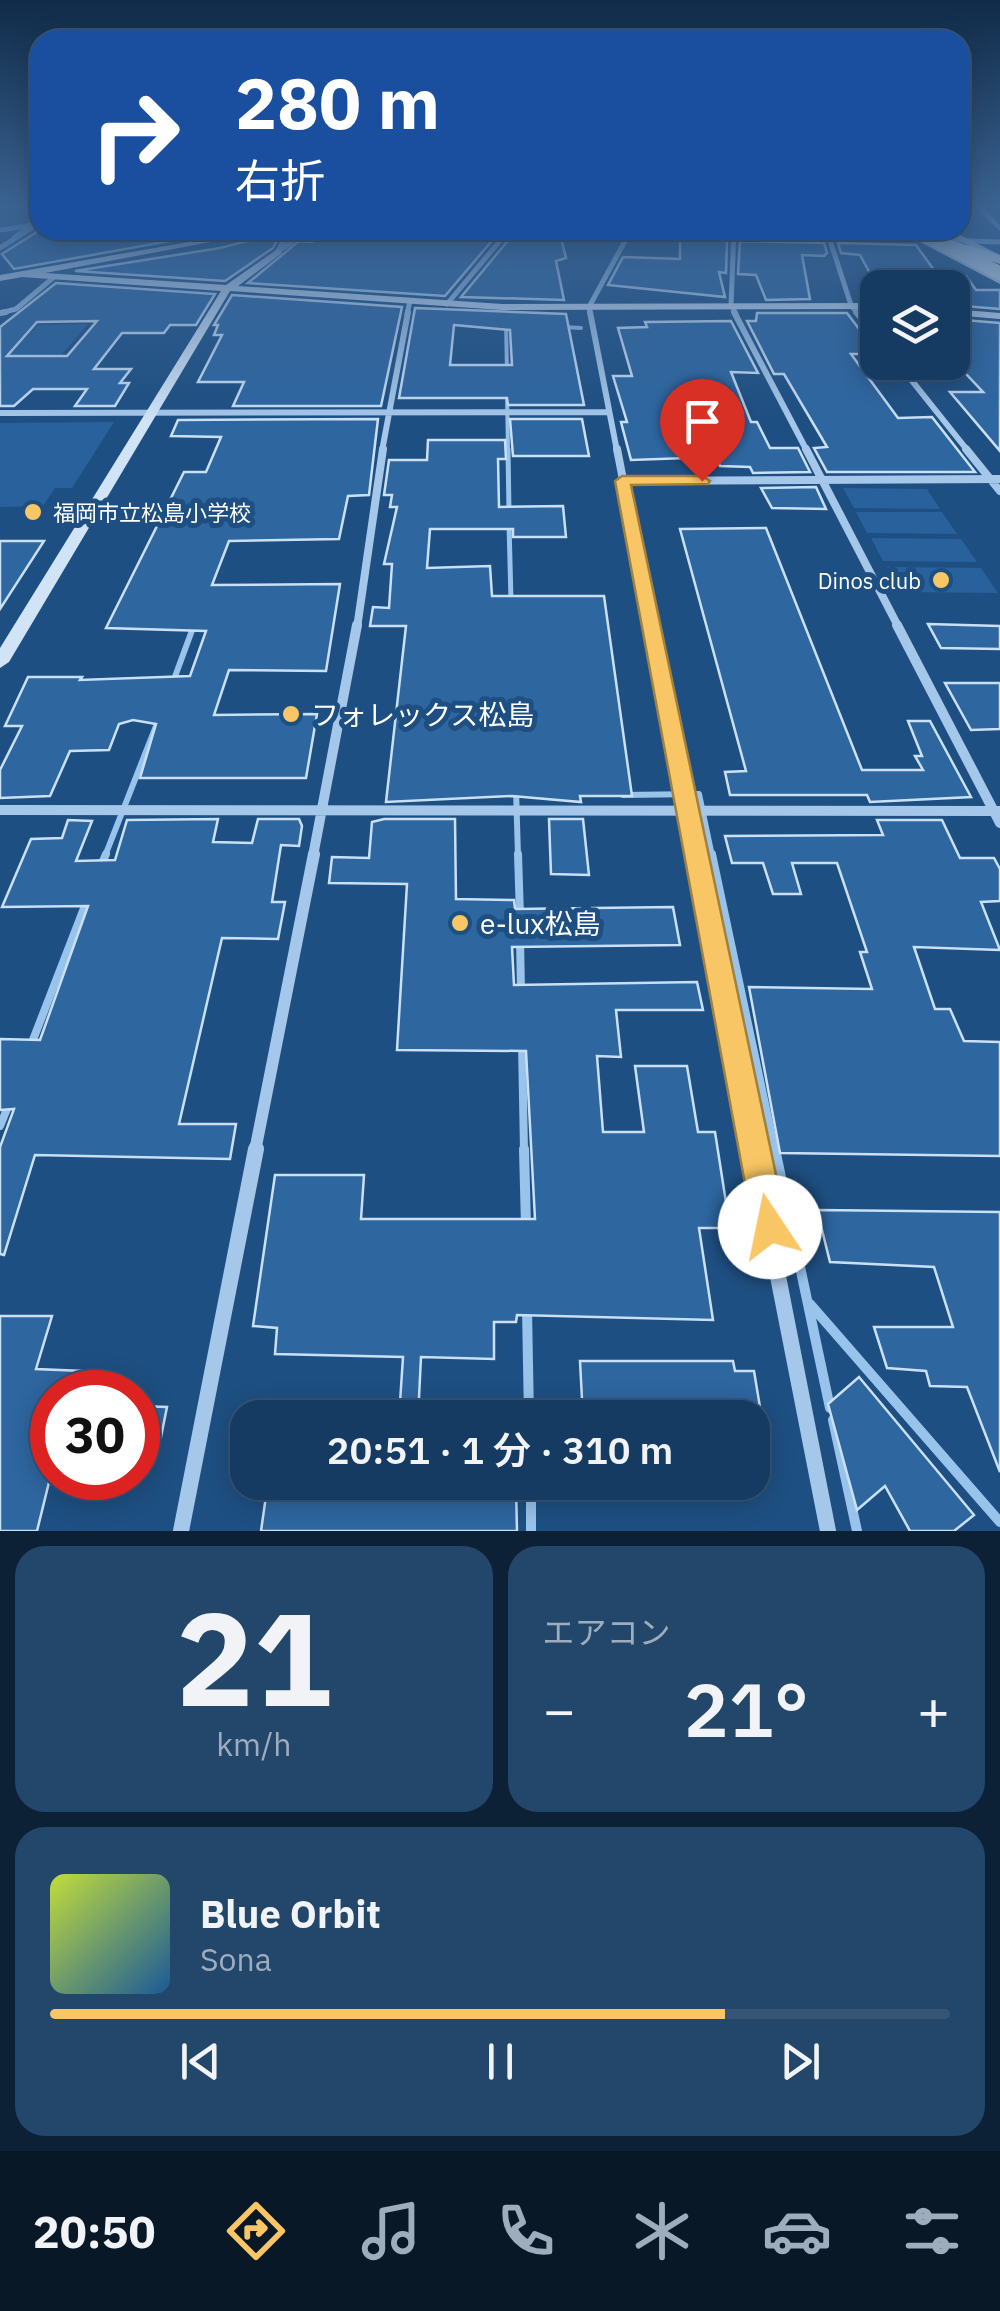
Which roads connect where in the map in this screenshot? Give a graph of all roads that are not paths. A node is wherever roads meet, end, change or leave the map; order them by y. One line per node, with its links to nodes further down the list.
1 (52, 278): 15 (street)
2 (73, 278): 8 (street)
3 (242, 278): 8 (street)
4 (468, 278): 10 (street)
5 (604, 278): 14 (street)
6 (732, 278): 11 (street)
7 (843, 278): 12 (street)
8 (226, 290): 9 (street); 21 (street)
9 (410, 301): 10 (street); 22 (street)
10 (447, 304): 14 (street)
11 (731, 305): 12 (street); 14 (street); 26 (street)
12 (851, 305): 13 (street); 17 (street)
13 (860, 305)
14 (589, 307): 23 (street)
15 (0, 313)
16 (970, 314): 18 (street)
17 (860, 316)
18 (1000, 316)
19 (912, 380): 24 (street)
20 (0, 412): 21 (street)
21 (150, 412): 22 (street); 28 (street)
22 (388, 412): 23 (street); 31 (street)
23 (609, 412): 25 (street)
24 (995, 480): 26 (street); 27 (street)
25 (622, 481): 26 (street); 29 (street)
26 (822, 482): 32 (street)
27 (1000, 491)
28 (0, 662)
29 (690, 809): 31 (street); 32 (street); 35 (street)
30 (0, 810): 31 (street)
31 (319, 810): 34 (street)
32 (997, 811): 33 (street)
33 (1000, 823)
34 (181, 1531)
35 (828, 1531)

